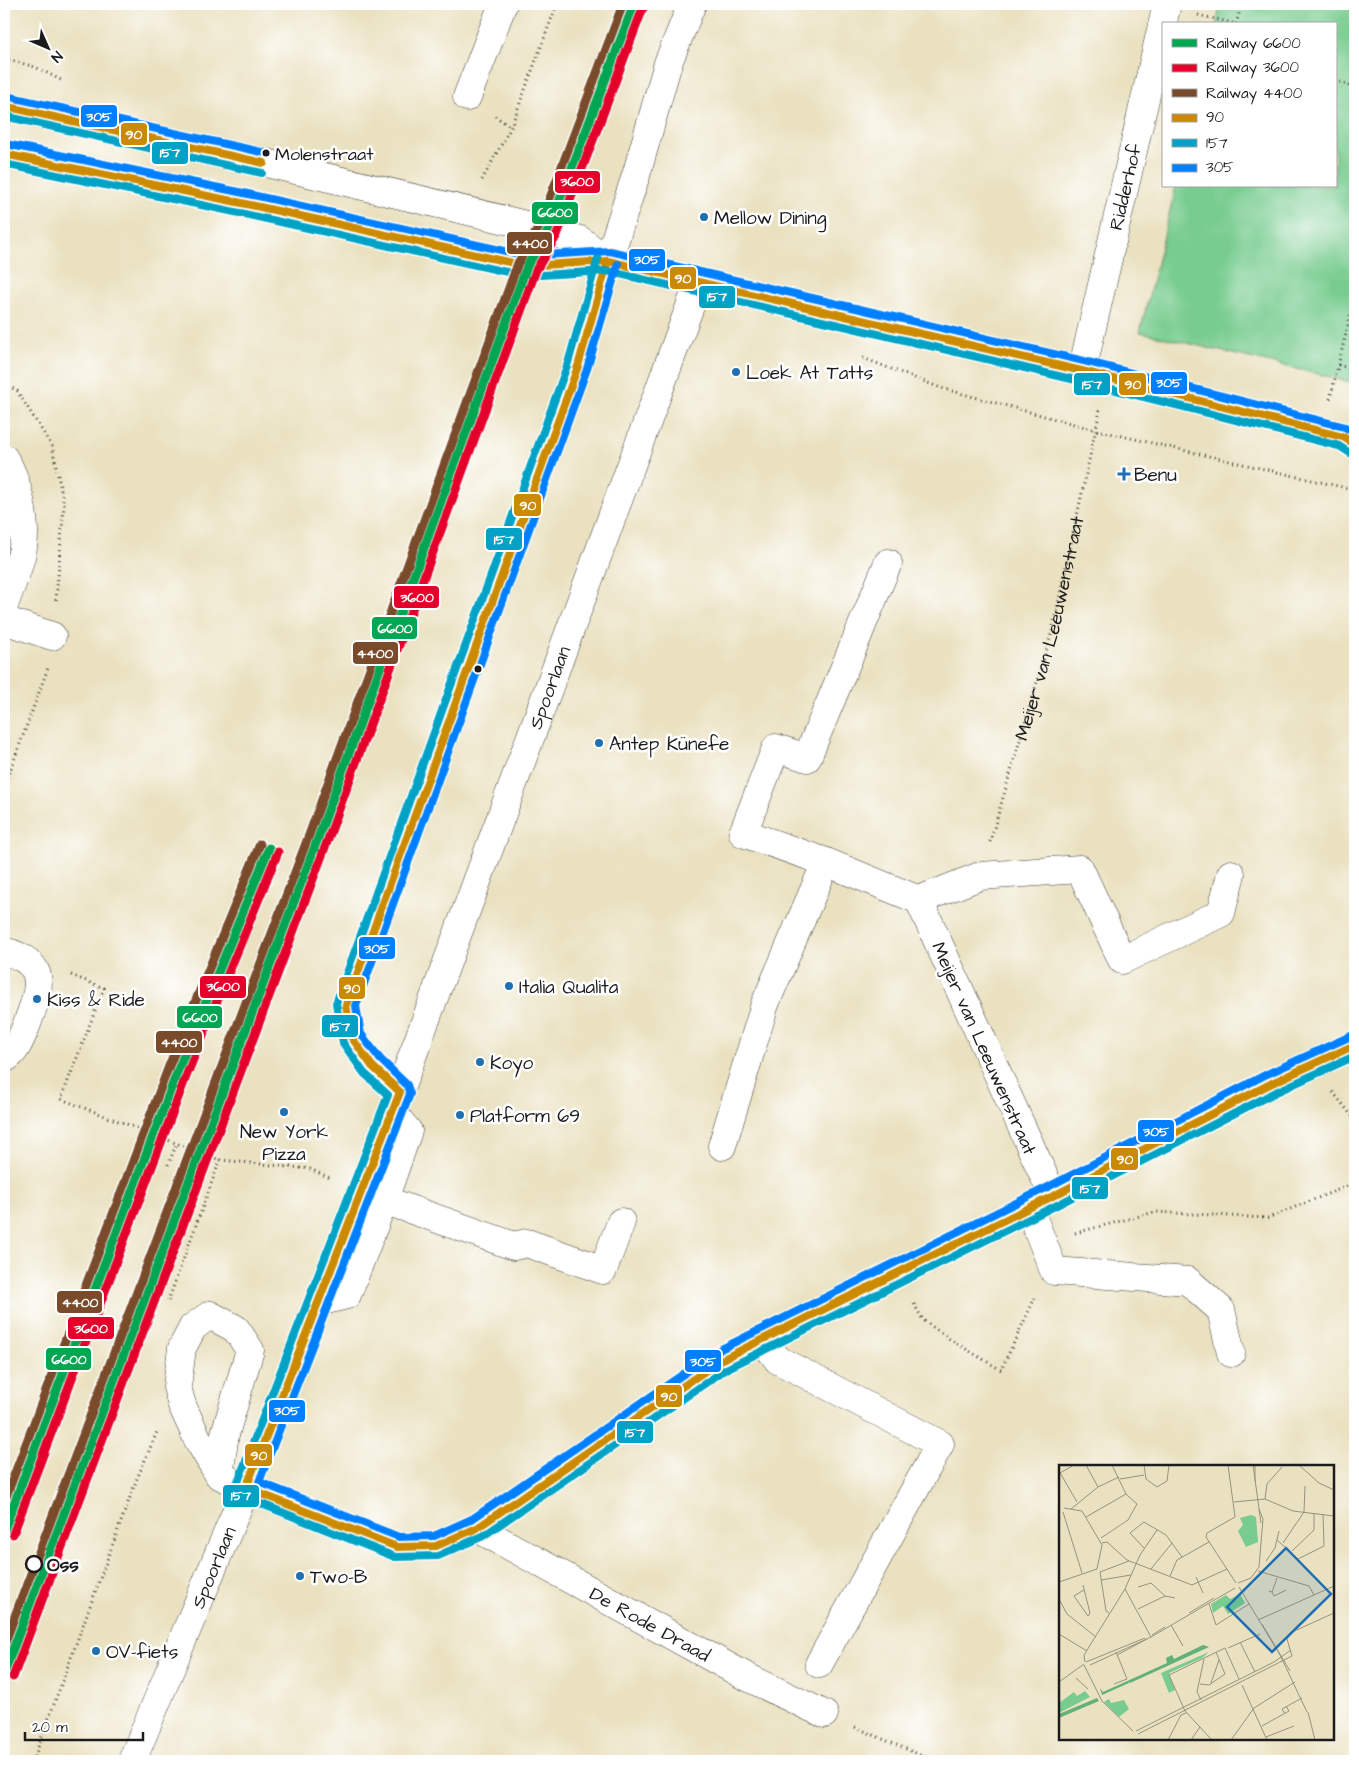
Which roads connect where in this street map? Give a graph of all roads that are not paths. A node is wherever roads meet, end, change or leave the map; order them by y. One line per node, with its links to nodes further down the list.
1 (503, 4): 6 (street)
2 (692, 4): 9 (street)
3 (1167, 4): 4 (street, Ridderhof)
4 (1163, 22)
5 (1162, 29): 11 (street, Ridderhof)
6 (467, 97)
7 (4, 106): 9 (street)
8 (4, 154): 9 (street)
9 (608, 261): 10 (street); 24 (street)
10 (699, 282): 11 (street); 24 (street, Spoorlaan)
11 (1094, 374): 12 (street)
12 (1351, 438)
13 (4, 458): 15 (street)
14 (888, 563): 18 (street)
15 (4, 606)
16 (4, 620): 17 (street)
17 (52, 636)
18 (826, 862): 20 (street); 25 (street)
19 (1231, 874): 20 (street)
20 (919, 900): 27 (street, Meijer van Leeuwenstraat)
21 (7, 951): 23 (street)
22 (1355, 1044): 27 (street)
23 (4, 1059)
24 (396, 1102): 26 (street, Spoorlaan)
25 (722, 1146)
26 (373, 1196): 29 (street); 33 (street, Spoorlaan)
27 (1053, 1196): 28 (street)
28 (1029, 1208): 30 (street); 31 (street)
29 (621, 1222)
30 (763, 1340): 34 (street); 35 (street)
31 (1231, 1353)
32 (219, 1475): 32 (street); 33 (street)
33 (246, 1488): 34 (street); 37 (street, Spoorlaan)
34 (477, 1528): 36 (street, De Rode Draad)
35 (819, 1664)
36 (824, 1714)
37 (132, 1761)

